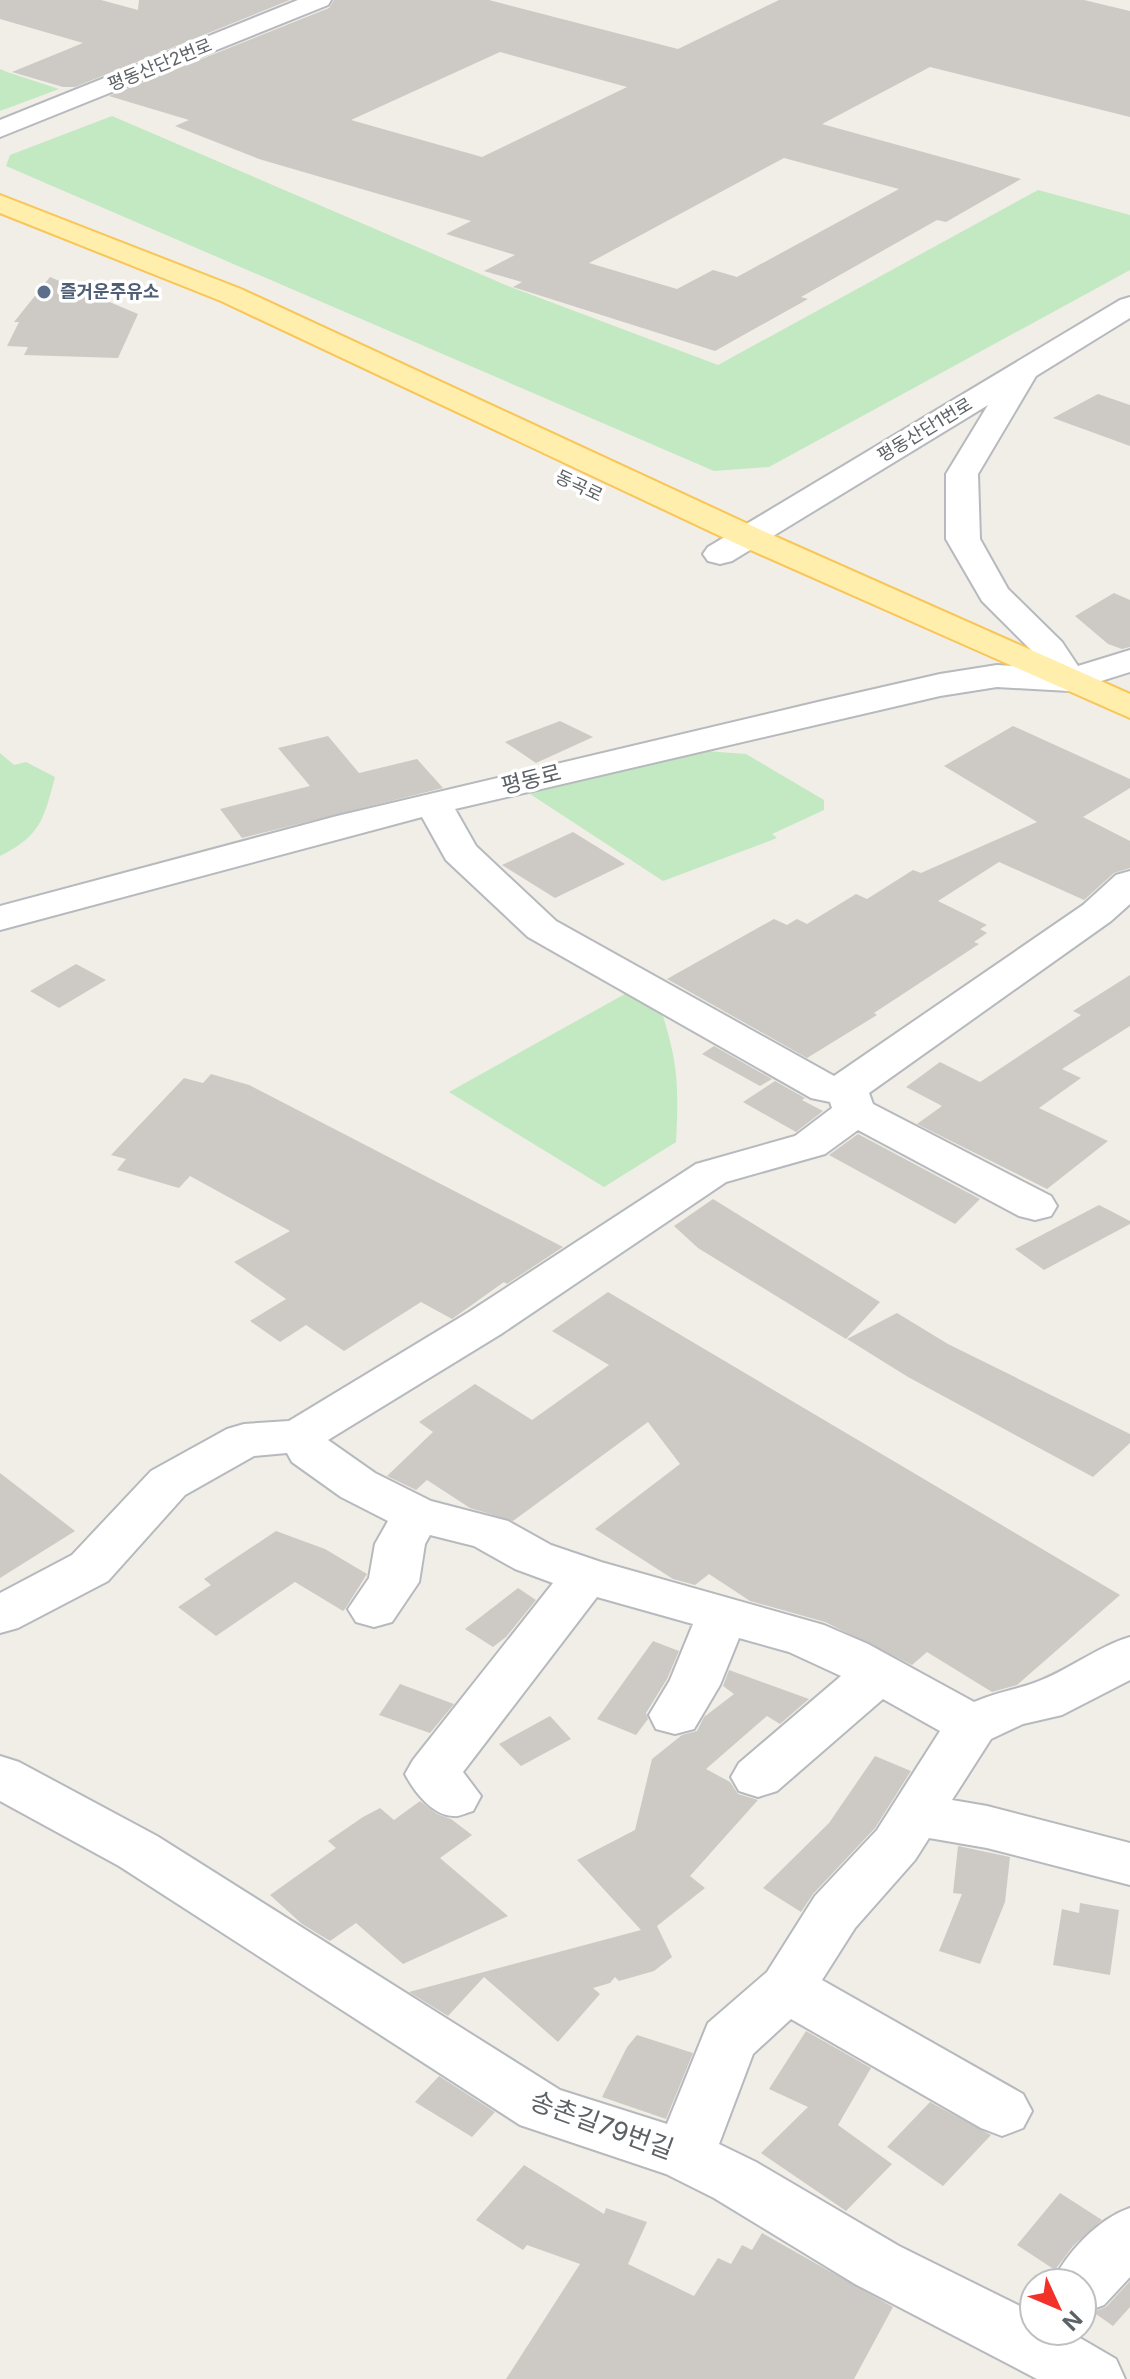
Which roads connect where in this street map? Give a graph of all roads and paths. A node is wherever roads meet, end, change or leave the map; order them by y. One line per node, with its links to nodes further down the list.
1 (319, 0): 2 (street, 평동산단2번로)
2 (0, 129)
3 (0, 203): 4 (main road, 동곡로)
4 (36, 219): 7 (main road, 동곡로); 8 (main road, 동곡로)
5 (1130, 306): 6 (street, 평동산단1번로)
6 (1025, 369): 7 (street, 평동산단1번로); 11 (street)
7 (749, 537): 8 (street, 평동산단1번로); 11 (main road, 동곡로)
8 (720, 554): 10 (main road, 동곡로)
9 (1130, 661): 11 (street)
10 (997, 676): 11 (street, 평동로); 13 (main road, 동곡로); 14 (street, 평동로)
11 (1069, 680): 12 (main road, 동곡로)
12 (1130, 707)
13 (1130, 737)
14 (433, 804): 16 (street, 평동로); 17 (street)
15 (1130, 883): 17 (street)
16 (0, 918)
17 (850, 1100): 18 (street); 19 (street)
18 (1035, 1206)
19 (300, 1436): 20 (street); 23 (street)
20 (416, 1514): 21 (street); 22 (street)
21 (586, 1576): 24 (street); 31 (street)
22 (374, 1609)
23 (0, 1615)
24 (723, 1615): 26 (street); 27 (street)
25 (1130, 1656): 28 (street)
26 (879, 1673): 28 (street); 30 (street)
27 (675, 1715)
28 (972, 1725): 32 (street)
29 (0, 1776): 36 (street, 송촌길79번길)
30 (758, 1777)
31 (454, 1796)
32 (914, 1815): 33 (street); 34 (street)
33 (1130, 1864)
34 (787, 1988): 35 (street); 36 (street)
35 (1002, 2111)
36 (685, 2155): 39 (street, 송촌길79번길)
37 (1130, 2234): 38 (street)
38 (1098, 2269)
39 (1018, 2328)
40 (1052, 2347): 41 (street, 송촌길79번길)
41 (1093, 2379)

